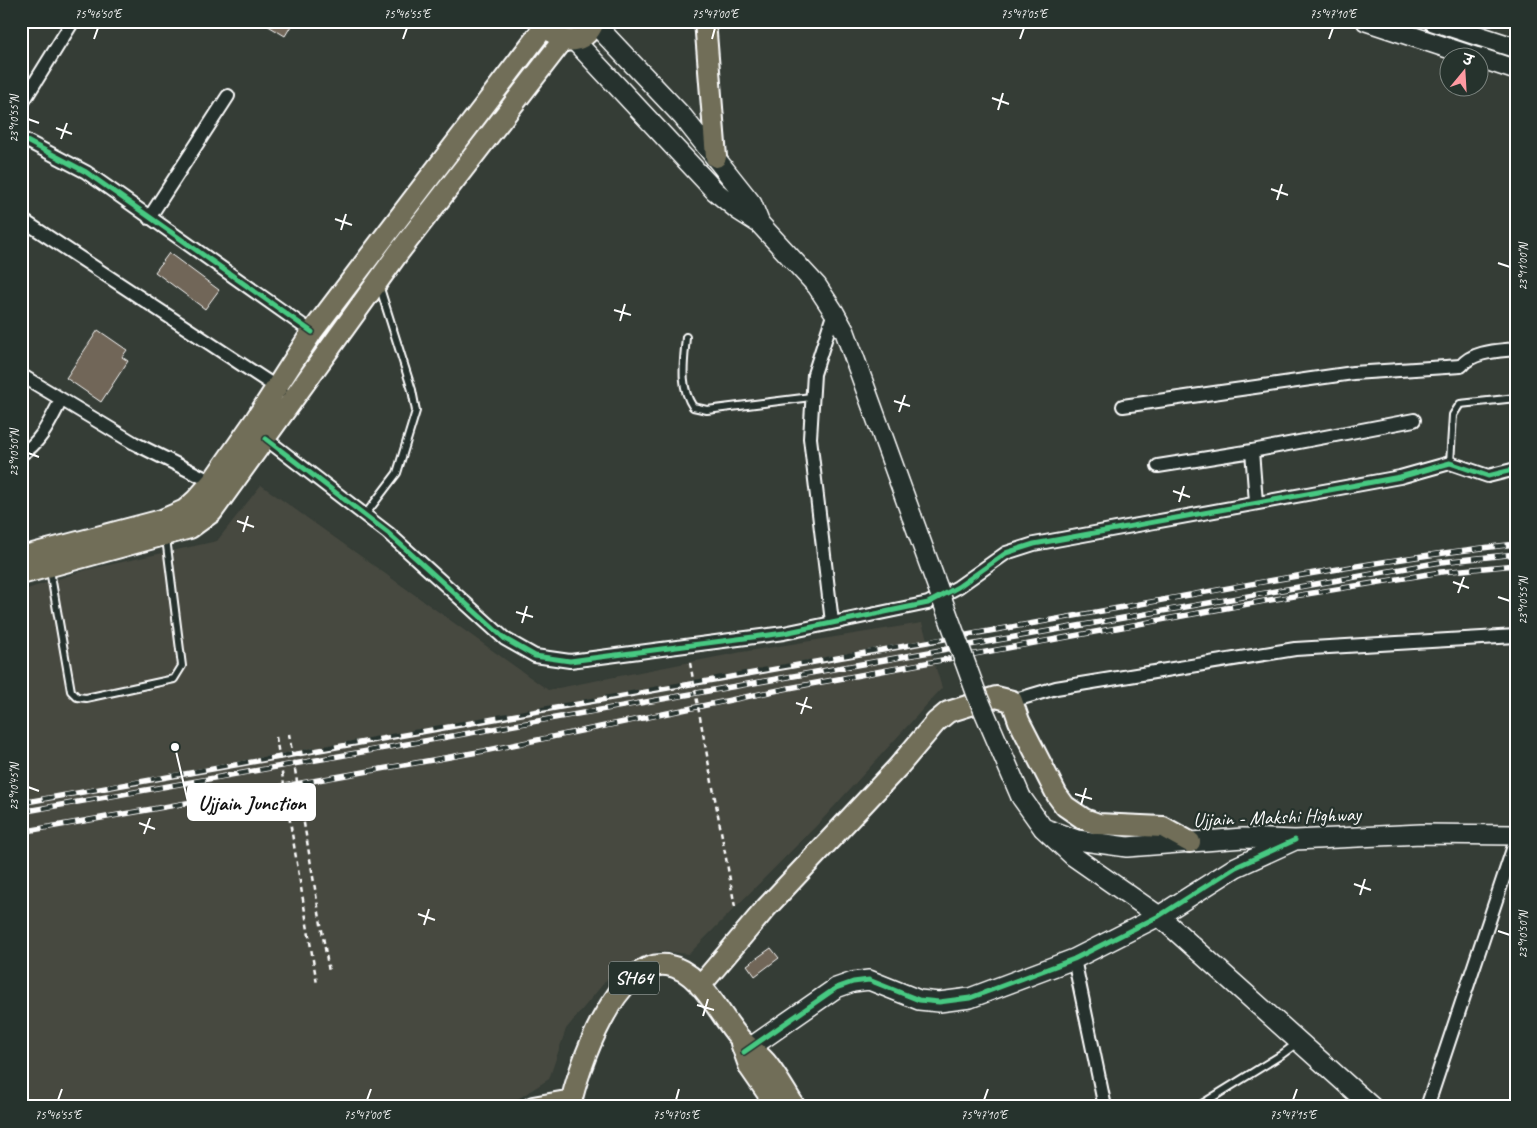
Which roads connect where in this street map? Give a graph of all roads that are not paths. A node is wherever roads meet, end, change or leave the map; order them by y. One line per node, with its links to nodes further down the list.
1 (73, 21): 13 (street)
2 (705, 21): 15 (main road)
3 (1366, 21): 8 (main road)
4 (1433, 21): 9 (main road)
5 (548, 22): 7 (main road); 21 (main road)
6 (594, 22): 7 (main road); 15 (main road)
7 (569, 40): 18 (main road); 19 (main road)
8 (1448, 48)
9 (1516, 48)
10 (1490, 62): 11 (main road)
11 (1516, 70)
12 (228, 96): 16 (street)
13 (21, 105)
14 (21, 138): 16 (street)
15 (716, 157): 18 (main road)
16 (149, 218): 21 (street)
17 (21, 220): 25 (street)
18 (760, 224): 20 (main road)
19 (378, 282): 28 (main road); 40 (lane)
20 (834, 312): 26 (street); 48 (main road, bridge)
21 (312, 332): 25 (main road)
22 (686, 337): 26 (lane)
23 (1516, 349): 30 (street)
24 (21, 375): 29 (street)
25 (276, 388): 28 (street); 38 (main road)
26 (811, 397): 45 (street)
27 (1516, 398): 35 (lane)
28 (294, 399): 32 (main road)
29 (61, 400): 34 (street); 38 (street)
30 (1123, 406)
31 (1414, 420): 33 (street)
32 (266, 439): 40 (street); 41 (main road)
33 (1252, 451): 36 (street); 39 (street)
34 (21, 454)
35 (1450, 463): 37 (street); 39 (street)
36 (1158, 466)
37 (1516, 470)
38 (212, 482): 41 (main road)
39 (1256, 502): 45 (street)
40 (365, 515): 45 (street)
41 (164, 528): 43 (main road); 43 (lane)
42 (21, 557): 43 (main road)
43 (48, 558): 44 (main road)
44 (21, 574)
45 (832, 622)
46 (1516, 636): 47 (street)
47 (1012, 701): 52 (main road); 55 (main road)
48 (1043, 828): 52 (main road, Ujjain - Makshi Highway); 53 (main road)
49 (1516, 835): 50 (main road, Ujjain - Makshi Highway)
50 (1295, 840): 52 (main road, Ujjain - Makshi Highway); 53 (main road)
51 (1516, 840): 65 (street)
52 (1190, 842)
53 (1159, 916): 54 (main road); 56 (main road)
54 (1074, 959): 57 (main road); 62 (street)
55 (700, 986): 57 (main road, SH64); 58 (main road, SH64)
56 (1298, 1041): 63 (lane); 64 (main road)
57 (744, 1045): 60 (main road, SH64); 61 (main road, SH64)
58 (571, 1103): 59 (main road, SH64)
59 (533, 1107)
60 (776, 1107)
61 (795, 1107)
62 (1105, 1107)
63 (1197, 1107)
64 (1372, 1107)
65 (1427, 1107)

